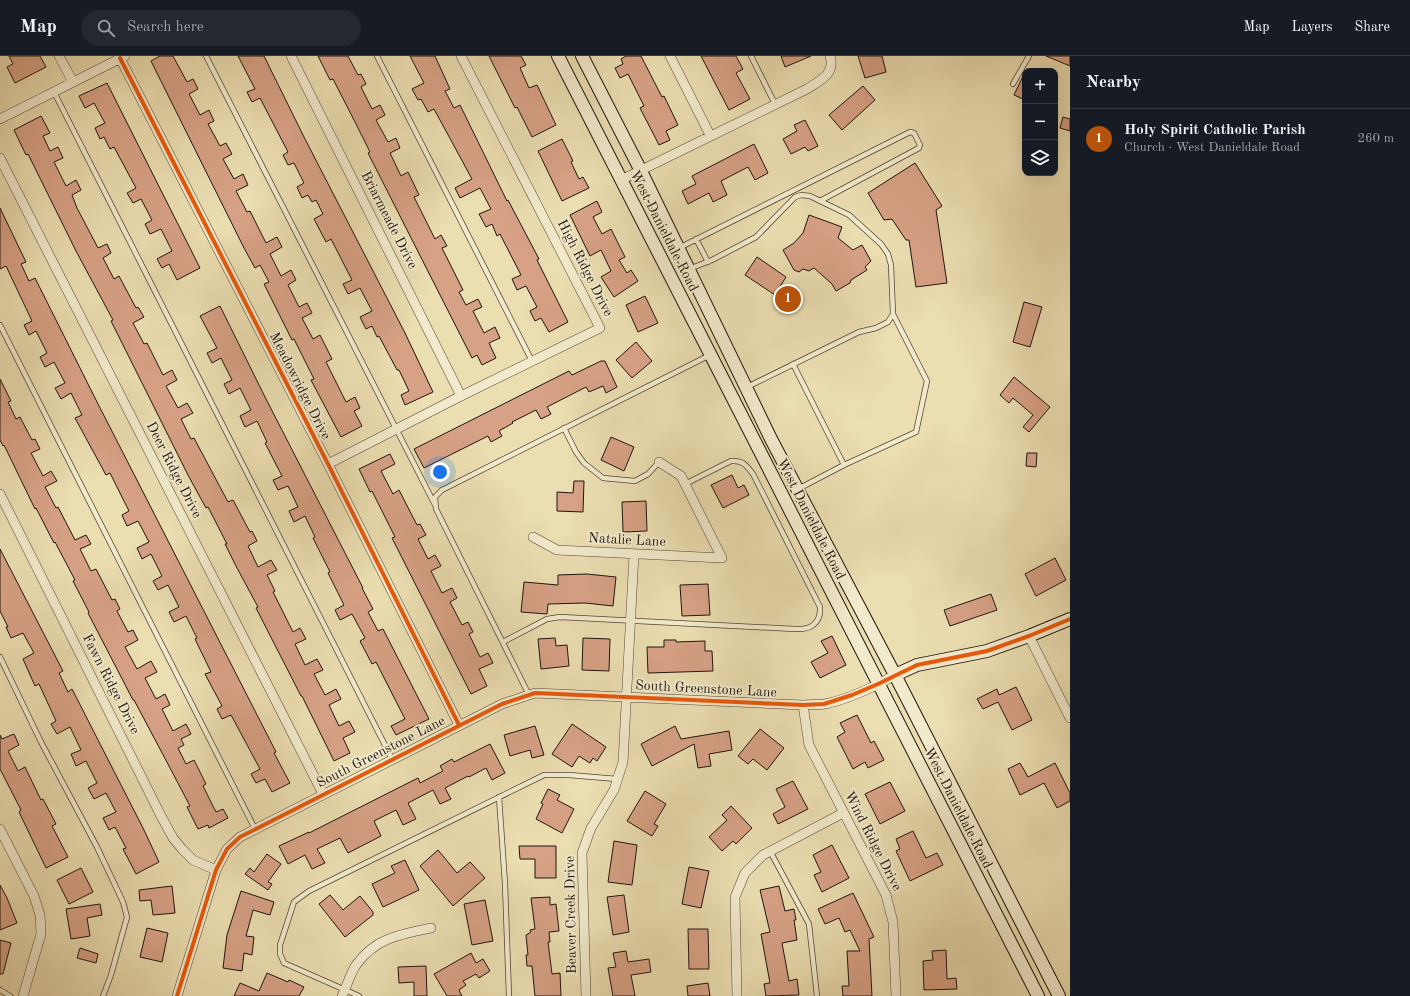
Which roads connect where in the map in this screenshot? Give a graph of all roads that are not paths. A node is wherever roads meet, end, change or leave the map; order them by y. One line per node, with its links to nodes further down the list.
1 (59, 56): 13 (street)
2 (206, 56): 40 (lane)
3 (291, 56): 38 (street, Briarmeade Drive)
4 (377, 56): 33 (lane)
5 (461, 56): 33 (street, High Ridge Drive)
6 (558, 56): 21 (main road, West Danieldale Road)
7 (582, 56): 20 (main road, West Danieldale Road)
8 (670, 56): 18 (street)
9 (751, 56): 16 (lane)
10 (830, 56): 16 (street)
11 (1029, 56): 14 (lane)
12 (122, 57): 13 (street); 42 (street, Meadowridge Drive)
13 (73, 82): 15 (street)
14 (1013, 84)
15 (54, 92): 17 (street); 63 (lane)
16 (775, 104): 18 (street)
17 (0, 120)
18 (710, 136): 20 (street)
19 (0, 158): 65 (street, Deer Ridge Drive)
20 (641, 171): 21 (street); 26 (main road, West Danieldale Road)
21 (621, 180): 29 (main road, West Danieldale Road)
22 (792, 191): 23 (lane); 24 (lane); 25 (lane)
23 (795, 197): 24 (lane); 27 (lane)
24 (820, 201): 30 (lane)
25 (696, 239): 26 (lane); 27 (lane)
26 (679, 248): 28 (main road, West Danieldale Road)
27 (708, 262): 28 (lane)
28 (689, 269): 29 (main road); 35 (main road, West Danieldale Road)
29 (671, 278): 32 (main road, West Danieldale Road)
30 (893, 314): 34 (lane); 43 (lane)
31 (0, 325): 69 (lane)
32 (710, 355): 36 (main road, West Danieldale Road); 39 (lane)
33 (532, 361): 38 (street, High Ridge Drive)
34 (793, 364): 37 (lane); 43 (lane)
35 (741, 376): 36 (main road); 37 (main road, West Danieldale Road)
36 (725, 384): 47 (main road, West Danieldale Road)
37 (746, 388): 45 (main road, West Danieldale Road)
38 (461, 396): 40 (street, High Ridge Drive)
39 (564, 428): 41 (lane); 48 (lane)
40 (395, 429): 42 (street, High Ridge Drive); 48 (lane)
41 (659, 462): 44 (street)
42 (328, 464): 62 (street, Meadowridge Drive)
43 (844, 465): 45 (lane)
44 (685, 484): 50 (street, Natalie Lane); 52 (lane)
45 (798, 489): 47 (main road); 56 (main road, West Danieldale Road)
46 (0, 494): 71 (street, Fawn Ridge Drive)
47 (782, 496): 57 (main road, West Danieldale Road)
48 (436, 509): 54 (lane)
49 (533, 537): 50 (street, Natalie Lane)
50 (634, 554): 52 (street, Beaver Creek Drive)
51 (1070, 619): 53 (main road)
52 (630, 621): 54 (lane); 59 (street, Beaver Creek Drive)
53 (1029, 636): 56 (main road); 61 (street)
54 (503, 642): 58 (lane)
55 (0, 658): 79 (lane)
56 (895, 675): 57 (street, South Greenstone Lane); 73 (main road, West Danieldale Road)
57 (878, 684): 60 (street, South Greenstone Lane); 74 (main road, West Danieldale Road)
58 (529, 695): 59 (street, South Greenstone Lane); 62 (street, South Greenstone Lane)
59 (627, 696): 60 (street, South Greenstone Lane); 64 (street, Beaver Creek Drive)
60 (803, 705): 67 (street, Wind Ridge Drive)
61 (1070, 718)
62 (459, 725): 63 (street, South Greenstone Lane)
63 (392, 759): 65 (street, South Greenstone Lane)
64 (617, 779): 66 (lane); 83 (street, Beaver Creek Drive)
65 (323, 794): 69 (street, South Greenstone Lane)
66 (499, 797): 76 (lane); 82 (lane)
67 (843, 813): 70 (street); 86 (street, Wind Ridge Drive)
68 (0, 829): 78 (street)
69 (256, 829): 71 (street, South Greenstone Lane)
70 (770, 851): 84 (street); 85 (lane)
71 (216, 870): 80 (street, South Greenstone Lane)
72 (431, 928): 76 (street)
73 (1026, 932): 74 (main road); 88 (main road, West Danieldale Road)
74 (1009, 940): 87 (main road, West Danieldale Road)
75 (0, 990): 77 (lane)
76 (344, 993): 81 (lane)
77 (10, 996)
78 (23, 996)
79 (103, 996)
80 (177, 996)
81 (359, 996)
82 (509, 996)
83 (586, 996)
84 (737, 996)
85 (817, 996)
86 (896, 996)
87 (1038, 996)
88 (1059, 996)

